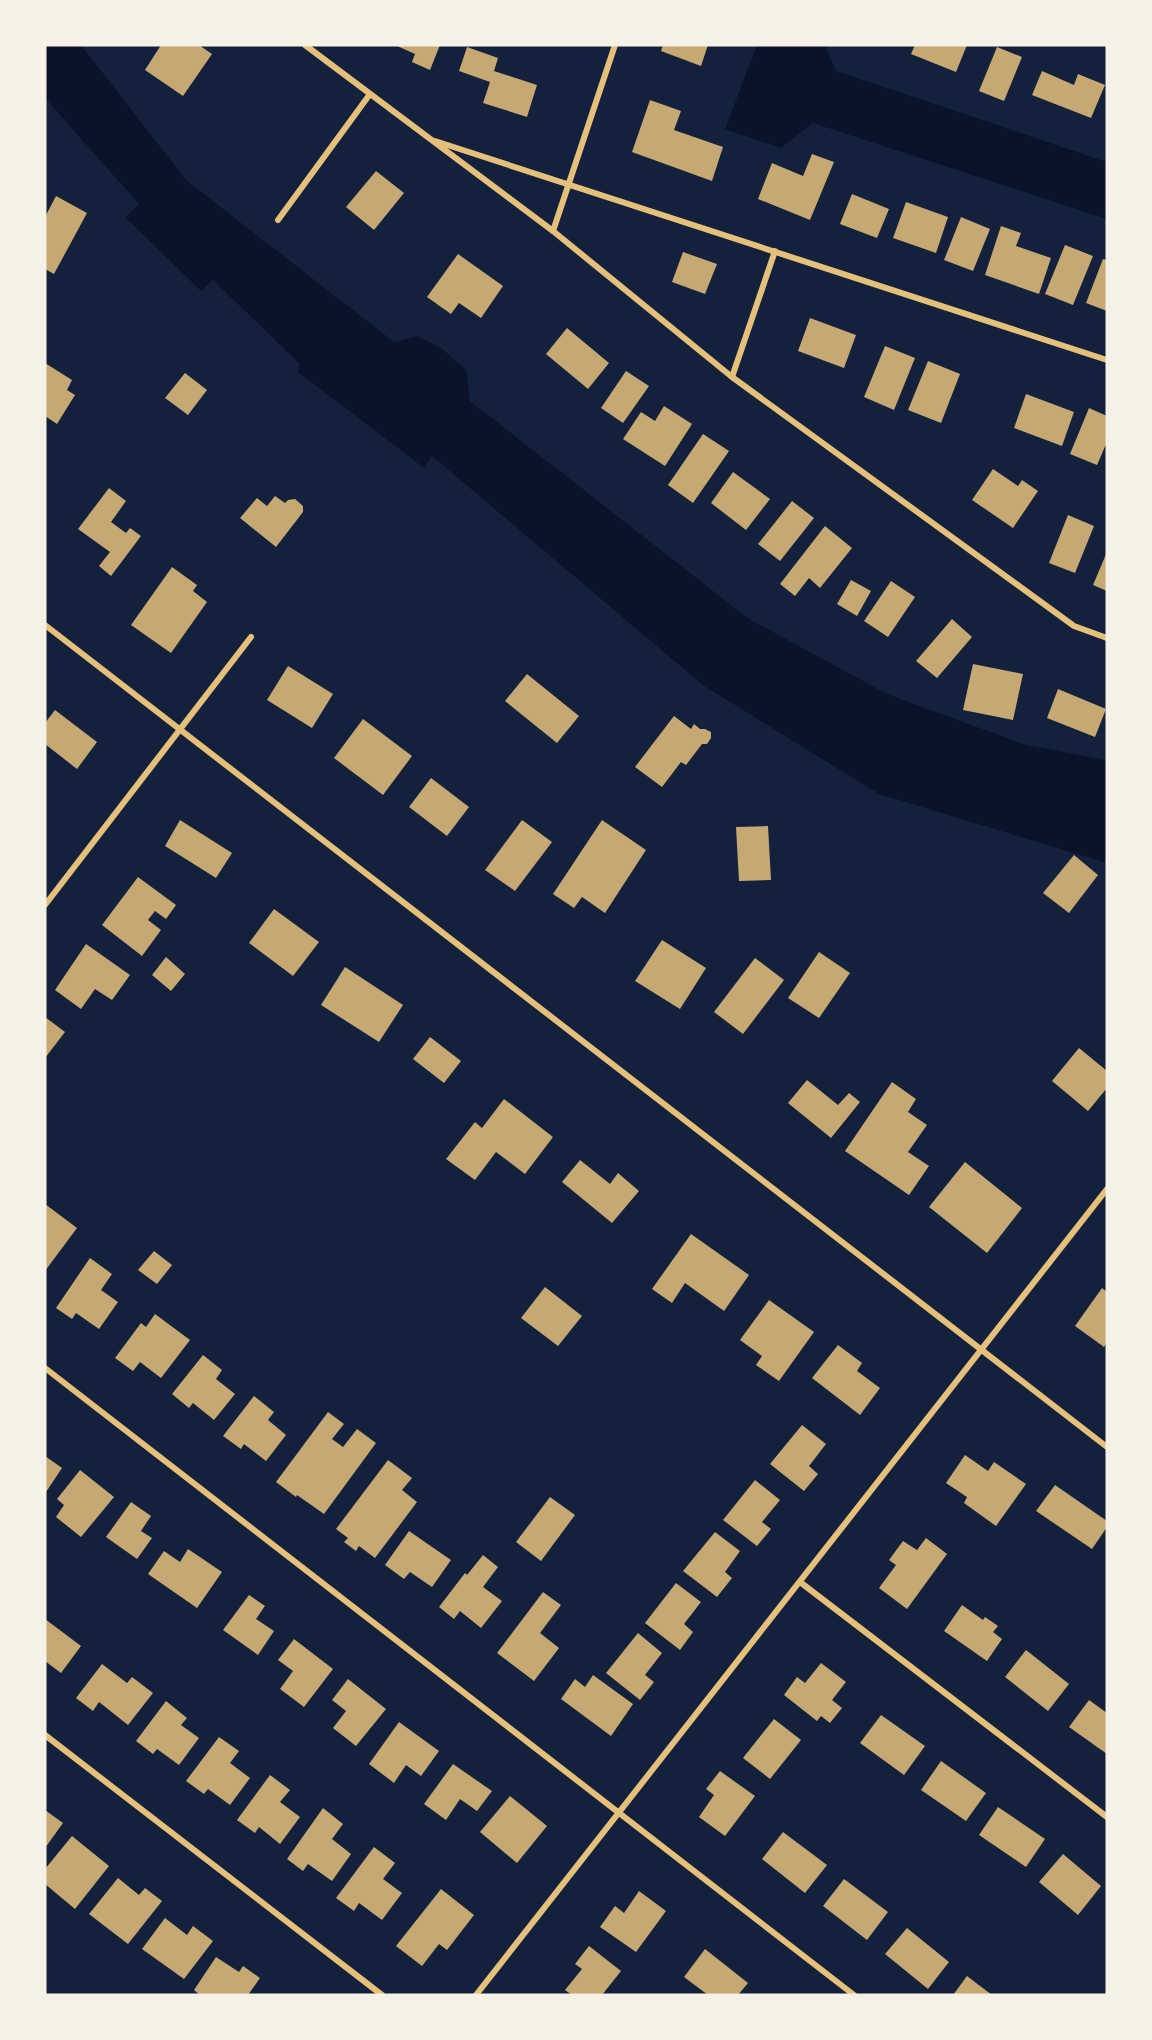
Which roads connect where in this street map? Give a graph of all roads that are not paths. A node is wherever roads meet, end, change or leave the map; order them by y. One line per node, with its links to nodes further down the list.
1 (305, 45): 3 (street)
2 (615, 45): 5 (street)
3 (370, 94): 4 (street); 6 (street)
4 (428, 138): 5 (street); 7 (street)
5 (569, 184): 7 (street); 8 (street)
6 (278, 220)
7 (553, 231): 10 (street)
8 (775, 251): 9 (street); 10 (street)
9 (1107, 360)
10 (732, 377): 13 (street)
11 (45, 626): 14 (street)
12 (251, 637): 14 (street)
13 (1107, 638)
14 (180, 730): 15 (street); 17 (street)
15 (45, 905)
16 (1107, 1189): 17 (street)
17 (980, 1350): 19 (street); 20 (street)
18 (45, 1368): 22 (street)
19 (1107, 1447)
20 (800, 1581): 22 (street); 23 (street)
21 (45, 1735): 24 (street)
22 (619, 1813): 25 (street); 26 (street)
23 (1107, 1817)
24 (382, 1995)
25 (476, 1995)
26 (854, 1995)

